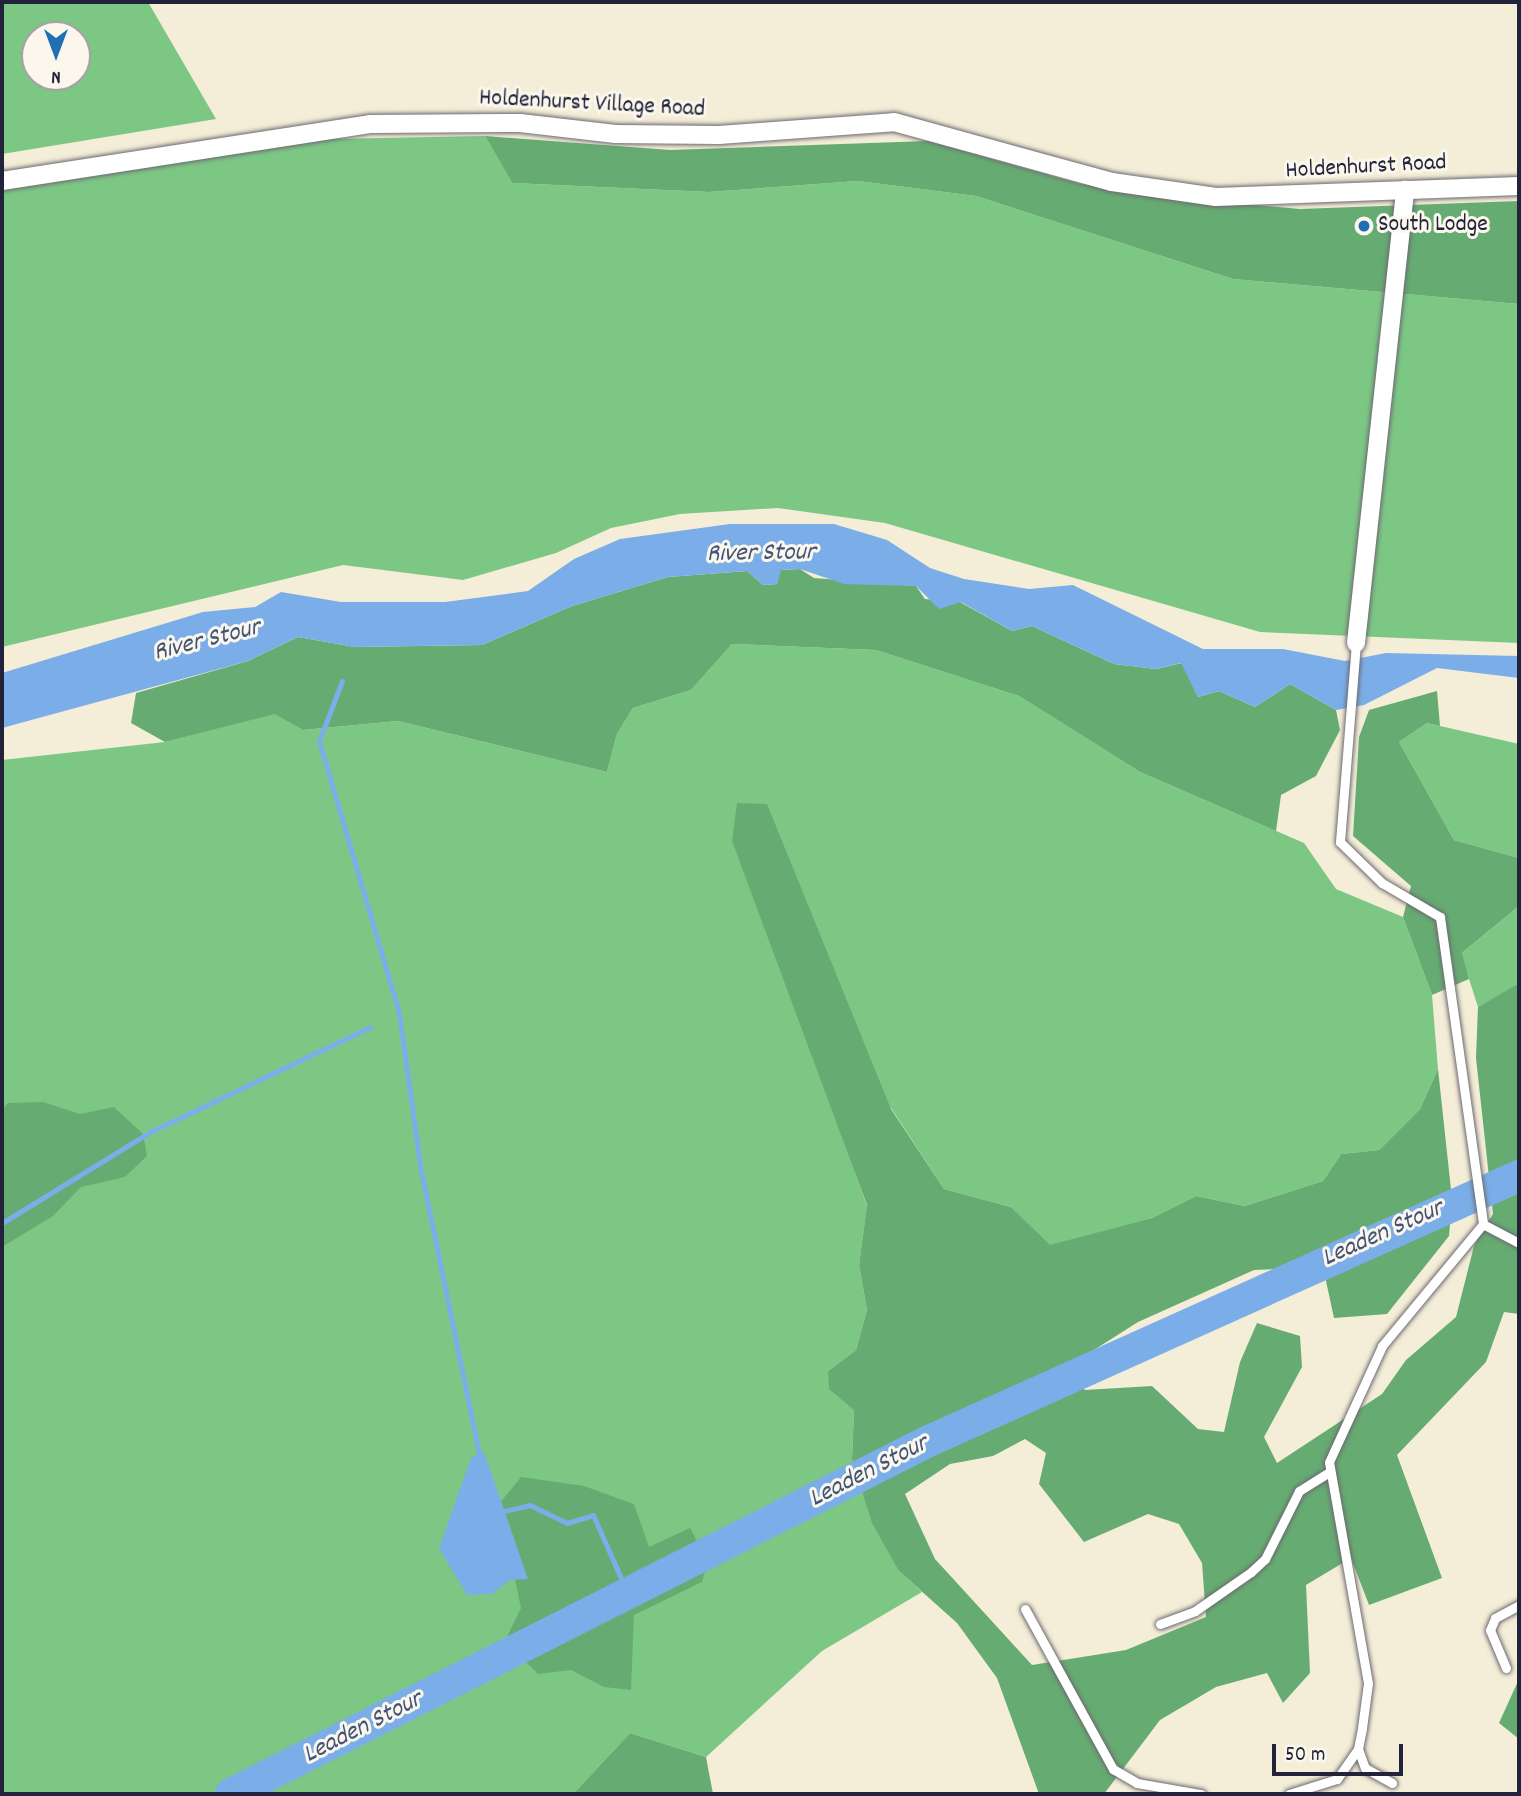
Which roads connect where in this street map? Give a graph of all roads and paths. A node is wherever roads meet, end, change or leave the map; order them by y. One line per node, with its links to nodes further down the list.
1 (2, 181): 4 (street, Holdenhurst Village Road)
2 (1519, 186): 3 (street, Holdenhurst Road)
3 (1405, 190): 4 (street, Holdenhurst Road); 5 (street)
4 (1216, 197)
5 (1356, 643): 6 (lane)
6 (1483, 1224): 7 (lane); 8 (lane)
7 (1519, 1243)
8 (1329, 1472): 11 (lane); 13 (lane)
9 (1519, 1605): 12 (lane)
10 (1026, 1609): 15 (lane)
11 (1160, 1625)
12 (1506, 1668)
13 (1358, 1749): 14 (lane); 16 (lane)
14 (1392, 1783)
15 (1201, 1794)
16 (1289, 1794)

